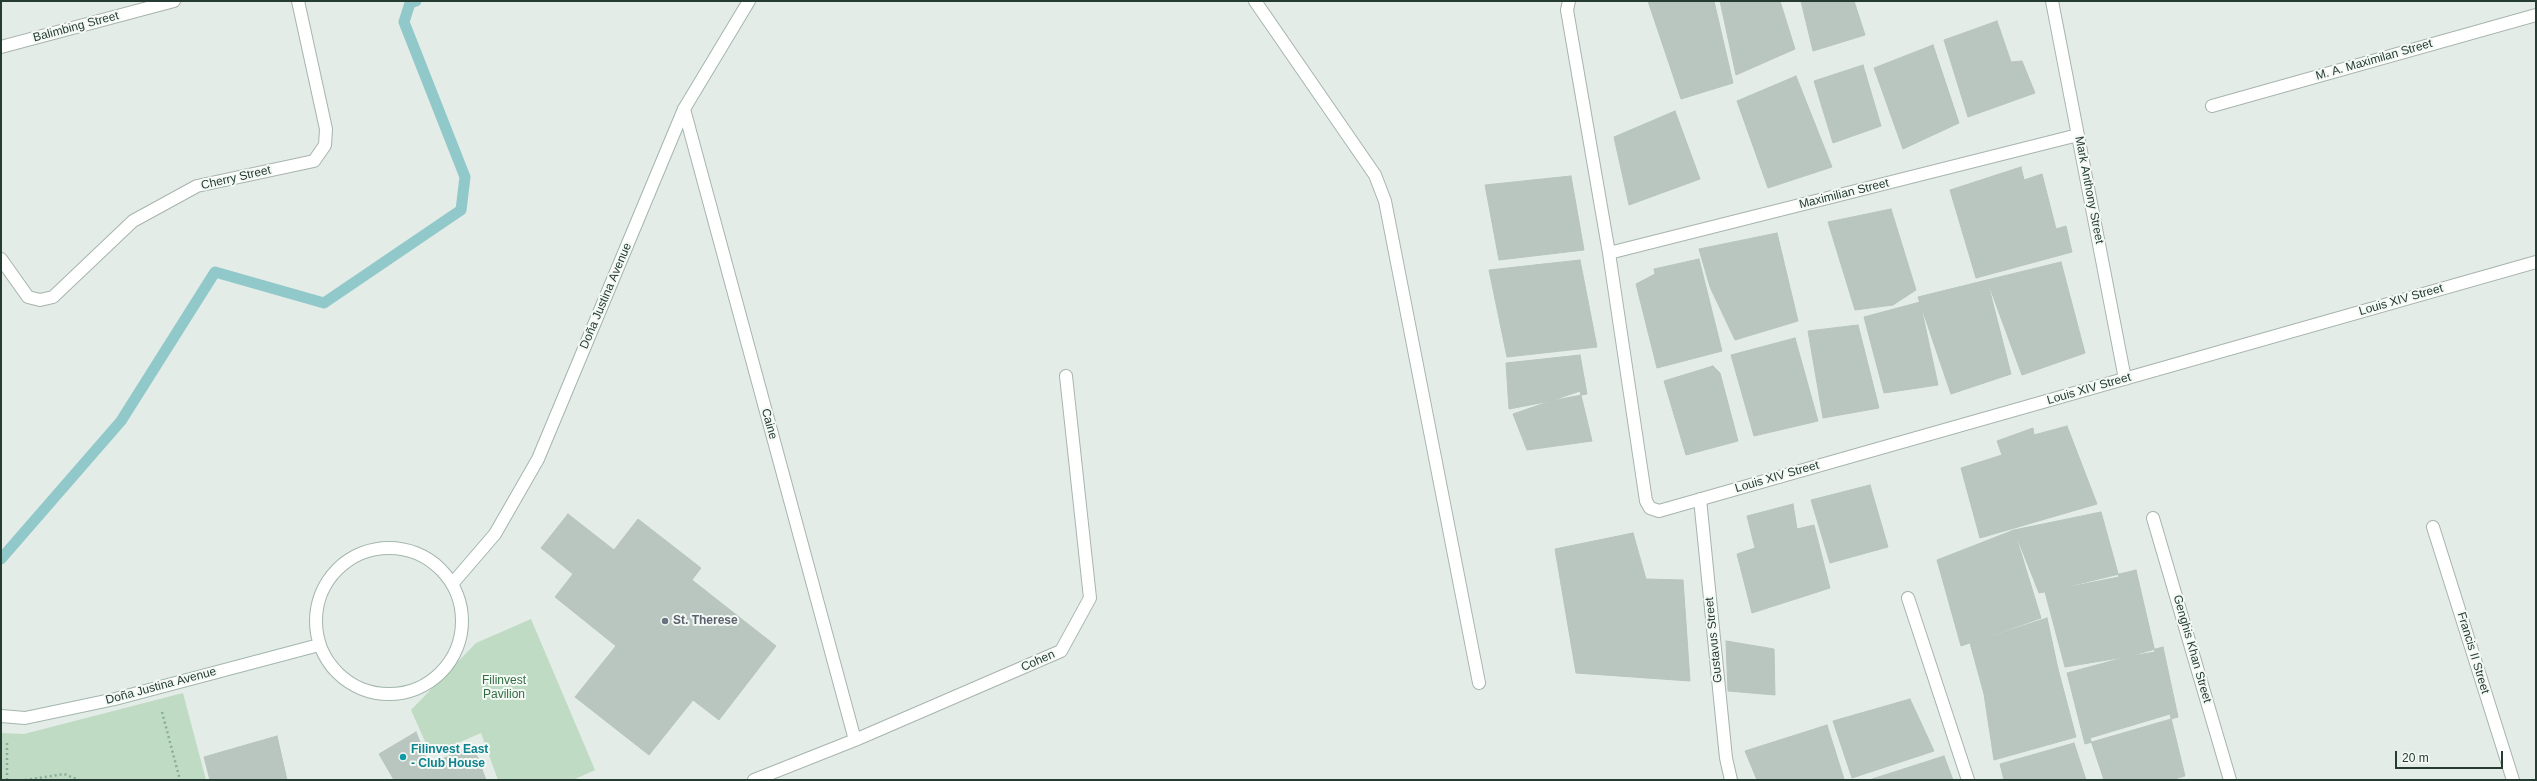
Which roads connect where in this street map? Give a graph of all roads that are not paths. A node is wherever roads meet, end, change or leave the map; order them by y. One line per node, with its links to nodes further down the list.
1 (174, 1): 8 (street, Balimbing Street)
2 (298, 1): 13 (street, Cherry Street)
3 (749, 1): 10 (street, Doña Justina Avenue)
4 (1255, 1): 23 (street)
5 (1568, 1): 12 (street)
6 (2052, 1): 11 (street, Mark Anthony Street)
7 (2536, 15): 9 (street, M. A. Maximilan Street)
8 (1, 47)
9 (2212, 106)
10 (684, 109): 20 (street, Doña Justina Avenue); 25 (street, Caine)
11 (2078, 135): 12 (street, Maximilian Street); 16 (street, Mark Anthony Street)
12 (1609, 253): 17 (street, Louis XIV Street)
13 (1, 259)
14 (2536, 262): 16 (street, Louis XIV Street)
15 (1066, 376): 25 (street, Cohen)
16 (2125, 378): 17 (street, Louis XIV Street)
17 (1700, 499): 27 (street, Gustavus Street)
18 (2153, 518): 29 (street, Genghis Khan Street)
19 (2433, 527): 30 (street, Francis II Street)
20 (452, 584): 22 (street); 22 (street)
21 (1908, 598): 28 (street)
22 (319, 645): 24 (street, Doña Justina Avenue)
23 (1479, 683)
24 (4, 716)
25 (855, 740): 26 (street, Cohen)
26 (754, 780)
27 (1731, 780)
28 (1968, 780)
29 (2230, 780)
30 (2512, 780)

